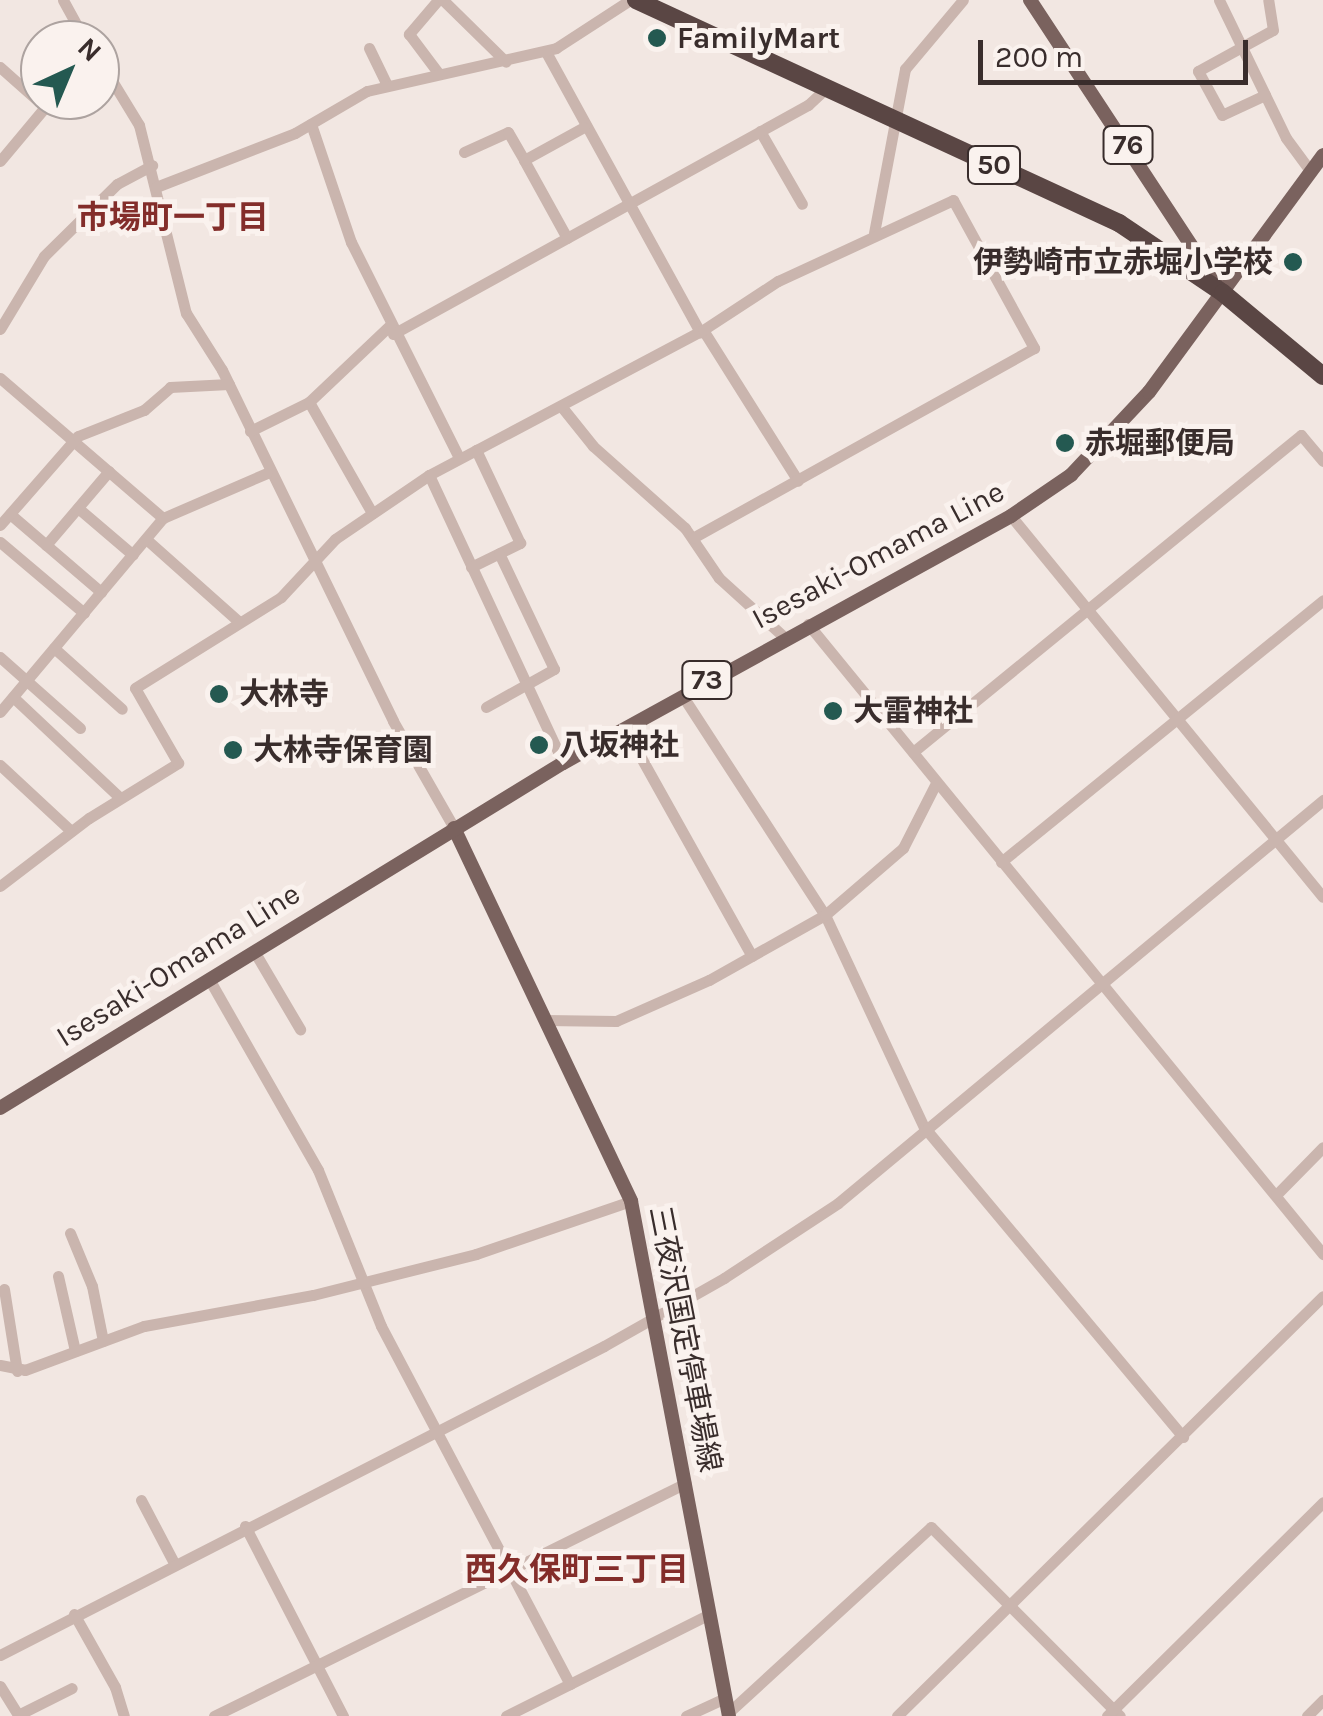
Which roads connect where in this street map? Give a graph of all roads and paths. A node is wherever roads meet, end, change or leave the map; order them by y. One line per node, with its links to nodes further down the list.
1 (441, 0): 11 (street); 12 (street)
2 (633, 0): 7 (highway, 50); 10 (street)
3 (963, 0): 17 (street)
4 (1030, 0): 33 (main road, 76)
5 (1219, 0): 8 (street)
6 (1268, 0): 8 (street)
7 (659, 4): 14 (highway, 50)
8 (1240, 47): 16 (street); 16 (street)
9 (369, 48): 13 (street)
10 (546, 52): 11 (street); 20 (street)
11 (506, 62): 12 (street)
12 (440, 74): 13 (street)
13 (388, 85): 19 (street)
14 (827, 87): 17 (highway, 50); 21 (street)
15 (120, 90): 26 (street)
16 (1265, 95): 27 (street)
17 (894, 119): 31 (street); 33 (highway, 50)
18 (35, 120): 25 (street)
19 (311, 124): 28 (street); 35 (street)
20 (584, 127): 24 (street); 30 (street)
21 (760, 131): 29 (street); 30 (street)
22 (464, 152): 24 (street)
23 (1323, 155): 27 (main road, Isesaki-Omama Line / 73)
24 (524, 160): 32 (street)
25 (0, 161)
26 (152, 165): 28 (street); 34 (street)
27 (1311, 172): 33 (main road, Isesaki-Omama Line / 73)
28 (156, 187): 39 (street)
29 (802, 204)
30 (628, 205): 32 (street); 36 (street)
31 (874, 233): 36 (street); 50 (street)
32 (567, 238): 35 (street)
33 (1222, 293): 37 (highway, 50); 54 (main road, Isesaki-Omama Line / 73)
34 (0, 329)
35 (392, 330): 40 (street); 45 (street)
36 (702, 331): 41 (street); 50 (street)
37 (1323, 376)
38 (0, 378): 43 (street)
39 (229, 384): 42 (street); 43 (street)
40 (309, 402): 42 (street); 52 (street)
41 (561, 406): 44 (street); 57 (street)
42 (250, 431): 48 (street)
43 (73, 440): 47 (street); 53 (street)
44 (476, 450): 45 (street); 61 (street)
45 (460, 458): 49 (street)
46 (1323, 461): 67 (street)
47 (108, 471): 51 (street); 55 (street)
48 (267, 473): 55 (street); 63 (street)
49 (429, 475): 52 (street); 64 (street)
50 (798, 481): 57 (street)
51 (78, 508): 60 (street); 62 (street)
52 (372, 513): 63 (street)
53 (10, 514): 56 (street); 60 (street)
54 (1011, 516): 67 (street); 70 (main road, Isesaki-Omama Line / 73)
55 (163, 518): 58 (street)
56 (0, 525)
57 (694, 538): 71 (street)
58 (146, 539): 62 (street); 69 (street)
59 (0, 542): 68 (street)
60 (46, 545): 65 (street)
61 (499, 553): 64 (street); 75 (street)
62 (132, 555): 65 (street)
63 (312, 558): 69 (street); 90 (street)
64 (471, 567): 75 (street)
65 (102, 592): 68 (street)
66 (1323, 600): 81 (street)
67 (1088, 609): 81 (street); 84 (street)
68 (84, 613): 72 (street)
69 (239, 622): 88 (street)
70 (808, 624): 71 (main road, Isesaki-Omama Line / 73); 84 (street)
71 (784, 637): 77 (main road, Isesaki-Omama Line / 73)
72 (54, 648): 74 (street); 79 (street)
73 (0, 657): 74 (street)
74 (26, 681): 76 (street); 82 (street)
75 (524, 685): 78 (street); 85 (street)
76 (13, 696): 80 (street); 88 (street)
77 (682, 696): 83 (main road, Isesaki-Omama Line / 73); 96 (street)
78 (486, 707)
79 (122, 709)
80 (0, 712)
81 (1176, 718): 92 (street); 93 (street)
82 (80, 728)
83 (625, 728): 85 (main road, Isesaki-Omama Line / 73); 98 (street)
84 (913, 752): 87 (street)
85 (563, 763): 90 (main road, Isesaki-Omama Line / 73)
86 (0, 765): 91 (street)
87 (936, 783): 93 (street); 96 (street)
88 (120, 798): 91 (street)
89 (1323, 800): 92 (street)
90 (454, 828): 97 (main road, Isesaki-Omama Line / 73); 101 (main road, 三夜沢国定停車場線)
91 (71, 831): 94 (street)
92 (1275, 839): 95 (street); 100 (street)
93 (1000, 862): 100 (street)
94 (0, 886)
95 (1323, 897)
96 (825, 915): 98 (street); 104 (street)
97 (254, 951): 99 (main road, Isesaki-Omama Line / 73); 102 (street)
98 (752, 956): 101 (street)
99 (209, 979): 103 (main road, Isesaki-Omama Line / 73); 111 (street)
100 (1099, 982): 104 (street); 106 (street)
101 (546, 1020): 107 (main road, 三夜沢国定停車場線)
102 (300, 1029)
103 (0, 1108)
104 (924, 1127): 114 (street); 120 (street)
105 (1323, 1148): 106 (street)
106 (1276, 1195): 109 (street)
107 (631, 1201): 111 (street); 114 (main road, 三夜沢国定停車場線)
108 (70, 1233): 115 (street)
109 (1323, 1254)
110 (58, 1276): 116 (street)
111 (363, 1282): 115 (street); 119 (street)
112 (4, 1289): 118 (street)
113 (1323, 1296): 120 (street)
114 (658, 1317): 119 (street); 121 (main road, 三夜沢国定停車場線)
115 (103, 1341): 116 (street)
116 (74, 1352): 118 (street)
117 (0, 1365): 118 (street)
118 (17, 1371)
119 (439, 1428): 124 (street); 126 (street)
120 (1183, 1436): 127 (street)
121 (686, 1483): 126 (street); 129 (main road, 三夜沢国定停車場線)
122 (141, 1500): 125 (street)
123 (1323, 1502): 137 (street)
124 (245, 1526): 125 (street); 131 (street)
125 (173, 1562): 128 (street)
126 (510, 1567): 131 (street); 132 (street)
127 (1011, 1608): 136 (street); 137 (street); 144 (street)
128 (74, 1614): 130 (street); 139 (street)
129 (710, 1614): 132 (street); 136 (main road, 三夜沢国定停車場線)
130 (0, 1655)
131 (317, 1665): 140 (street); 141 (street)
132 (570, 1684): 142 (street)
133 (0, 1686): 138 (street)
134 (72, 1688): 138 (street)
135 (1323, 1700): 145 (street)
136 (728, 1709): 143 (street)
137 (1113, 1714)
138 (18, 1716)
139 (124, 1716)
140 (214, 1716)
141 (343, 1716)
142 (506, 1716)
143 (686, 1716)
144 (897, 1716)
145 (1307, 1716)

